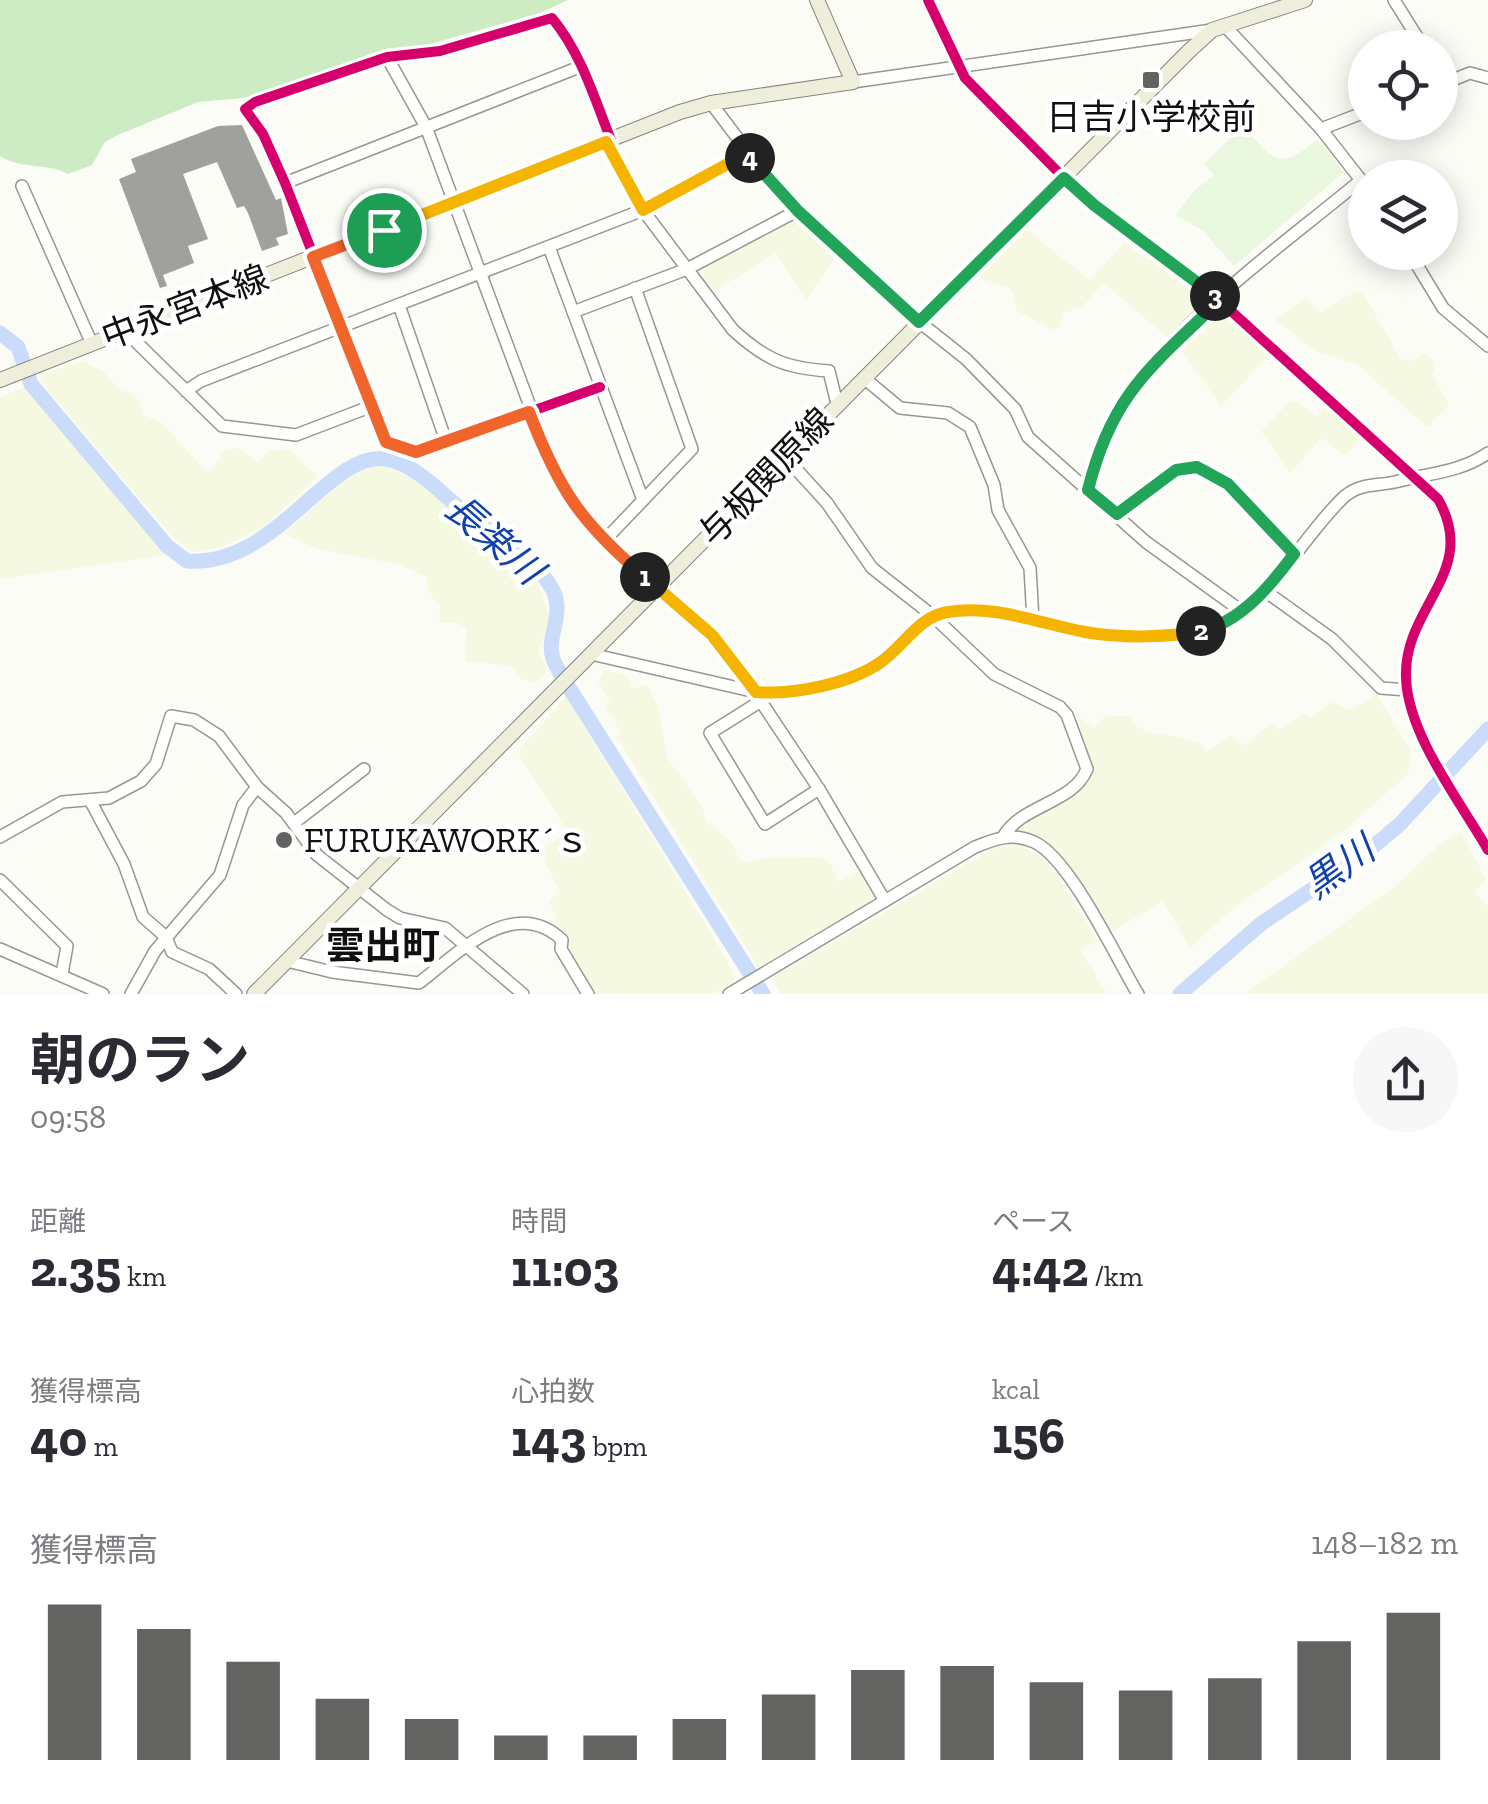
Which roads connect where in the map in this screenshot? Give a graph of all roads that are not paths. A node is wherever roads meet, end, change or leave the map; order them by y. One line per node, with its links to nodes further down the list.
1 (817, 0): 12 (main road)
2 (928, 0): 9 (street)
3 (1305, 0): 5 (main road, 与板関原線)
4 (1394, 0): 6 (street)
5 (1218, 28): 9 (street); 16 (street); 20 (main road, 与板関原線)
6 (1413, 30)
7 (387, 57): 8 (street); 15 (street); 21 (street)
8 (582, 66): 15 (street); 17 (street)
9 (958, 66): 12 (street); 20 (street)
10 (1458, 75): 11 (street)
11 (1488, 78)
12 (853, 82): 13 (main road, 中永宮本線)
13 (712, 103): 17 (main road, 中永宮本線); 18 (street)
14 (1348, 119): 16 (street)
15 (426, 128): 21 (street); 24 (street)
16 (1322, 129): 19 (street)
17 (609, 141): 24 (main road, 中永宮本線); 25 (street)
18 (746, 154): 25 (street); 26 (street)
19 (1348, 163)
20 (1064, 178): 33 (street); 36 (main road, 与板関原線)
21 (286, 183): 28 (street)
22 (22, 186): 39 (street)
23 (1348, 194): 33 (street)
24 (454, 202): 28 (main road, 中永宮本線); 31 (street)
25 (643, 210): 27 (street); 29 (street)
26 (798, 211): 29 (street); 36 (street)
27 (549, 246): 31 (street); 35 (street)
28 (313, 257): 37 (street); 38 (main road, 中永宮本線)
29 (687, 269): 32 (street); 45 (street)
30 (1420, 270): 40 (street)
31 (481, 273): 34 (street); 47 (street)
32 (635, 288): 35 (street); 53 (street)
33 (1220, 300): 51 (street); 52 (street)
34 (399, 305): 37 (street); 48 (street)
35 (573, 312): 43 (street)
36 (919, 322): 42 (main road, 与板関原線); 52 (street)
37 (342, 327): 44 (street); 46 (street)
38 (125, 331): 39 (main road, 中永宮本線); 44 (street)
39 (92, 344): 41 (main road, 中永宮本線)
40 (1488, 346)
41 (6, 378)
42 (864, 378): 45 (main road, 与板関原線); 61 (street)
43 (600, 387): 47 (street); 53 (street)
44 (186, 392): 46 (street)
45 (836, 404): 50 (main road, 与板関原線)
46 (372, 406): 48 (street)
47 (529, 412): 48 (street); 55 (street)
48 (446, 441)
49 (1488, 453): 51 (street)
50 (786, 457): 57 (main road, 与板関原線); 60 (street)
51 (1412, 478): 56 (street); 63 (street)
52 (1088, 490): 54 (street)
53 (643, 500): 55 (street)
54 (1117, 514): 56 (street); 59 (street)
55 (603, 542): 57 (street)
56 (1294, 554): 58 (street)
57 (658, 588): 62 (main road, 与板関原線); 64 (street)
58 (1265, 591): 59 (street); 63 (street)
59 (1240, 610): 61 (street)
60 (933, 616): 61 (street); 64 (street); 70 (street)
61 (1033, 620)
62 (591, 654): 64 (street); 74 (main road, 与板関原線)
63 (1406, 690): 72 (street)
64 (758, 697): 67 (street); 67 (street)
65 (364, 769): 69 (street)
66 (257, 787): 68 (street); 69 (street); 76 (street)
67 (819, 788): 75 (street)
68 (91, 802): 71 (street); 76 (street)
69 (294, 824): 74 (street)
70 (1004, 836): 75 (street); 88 (street)
71 (0, 837)
72 (1488, 850)
73 (0, 880): 80 (street)
74 (360, 887): 77 (street); 79 (main road, 与板関原線)
75 (885, 901): 87 (street)
76 (166, 937): 82 (street); 83 (street)
77 (468, 946): 79 (street); 85 (street); 86 (street)
78 (0, 949): 80 (street)
79 (287, 961): 84 (main road, 与板関原線)
80 (62, 974): 81 (street)
81 (103, 994)
82 (131, 994)
83 (236, 994)
84 (254, 994)
85 (523, 994)
86 (588, 994)
87 (728, 994)
88 (1138, 994)

